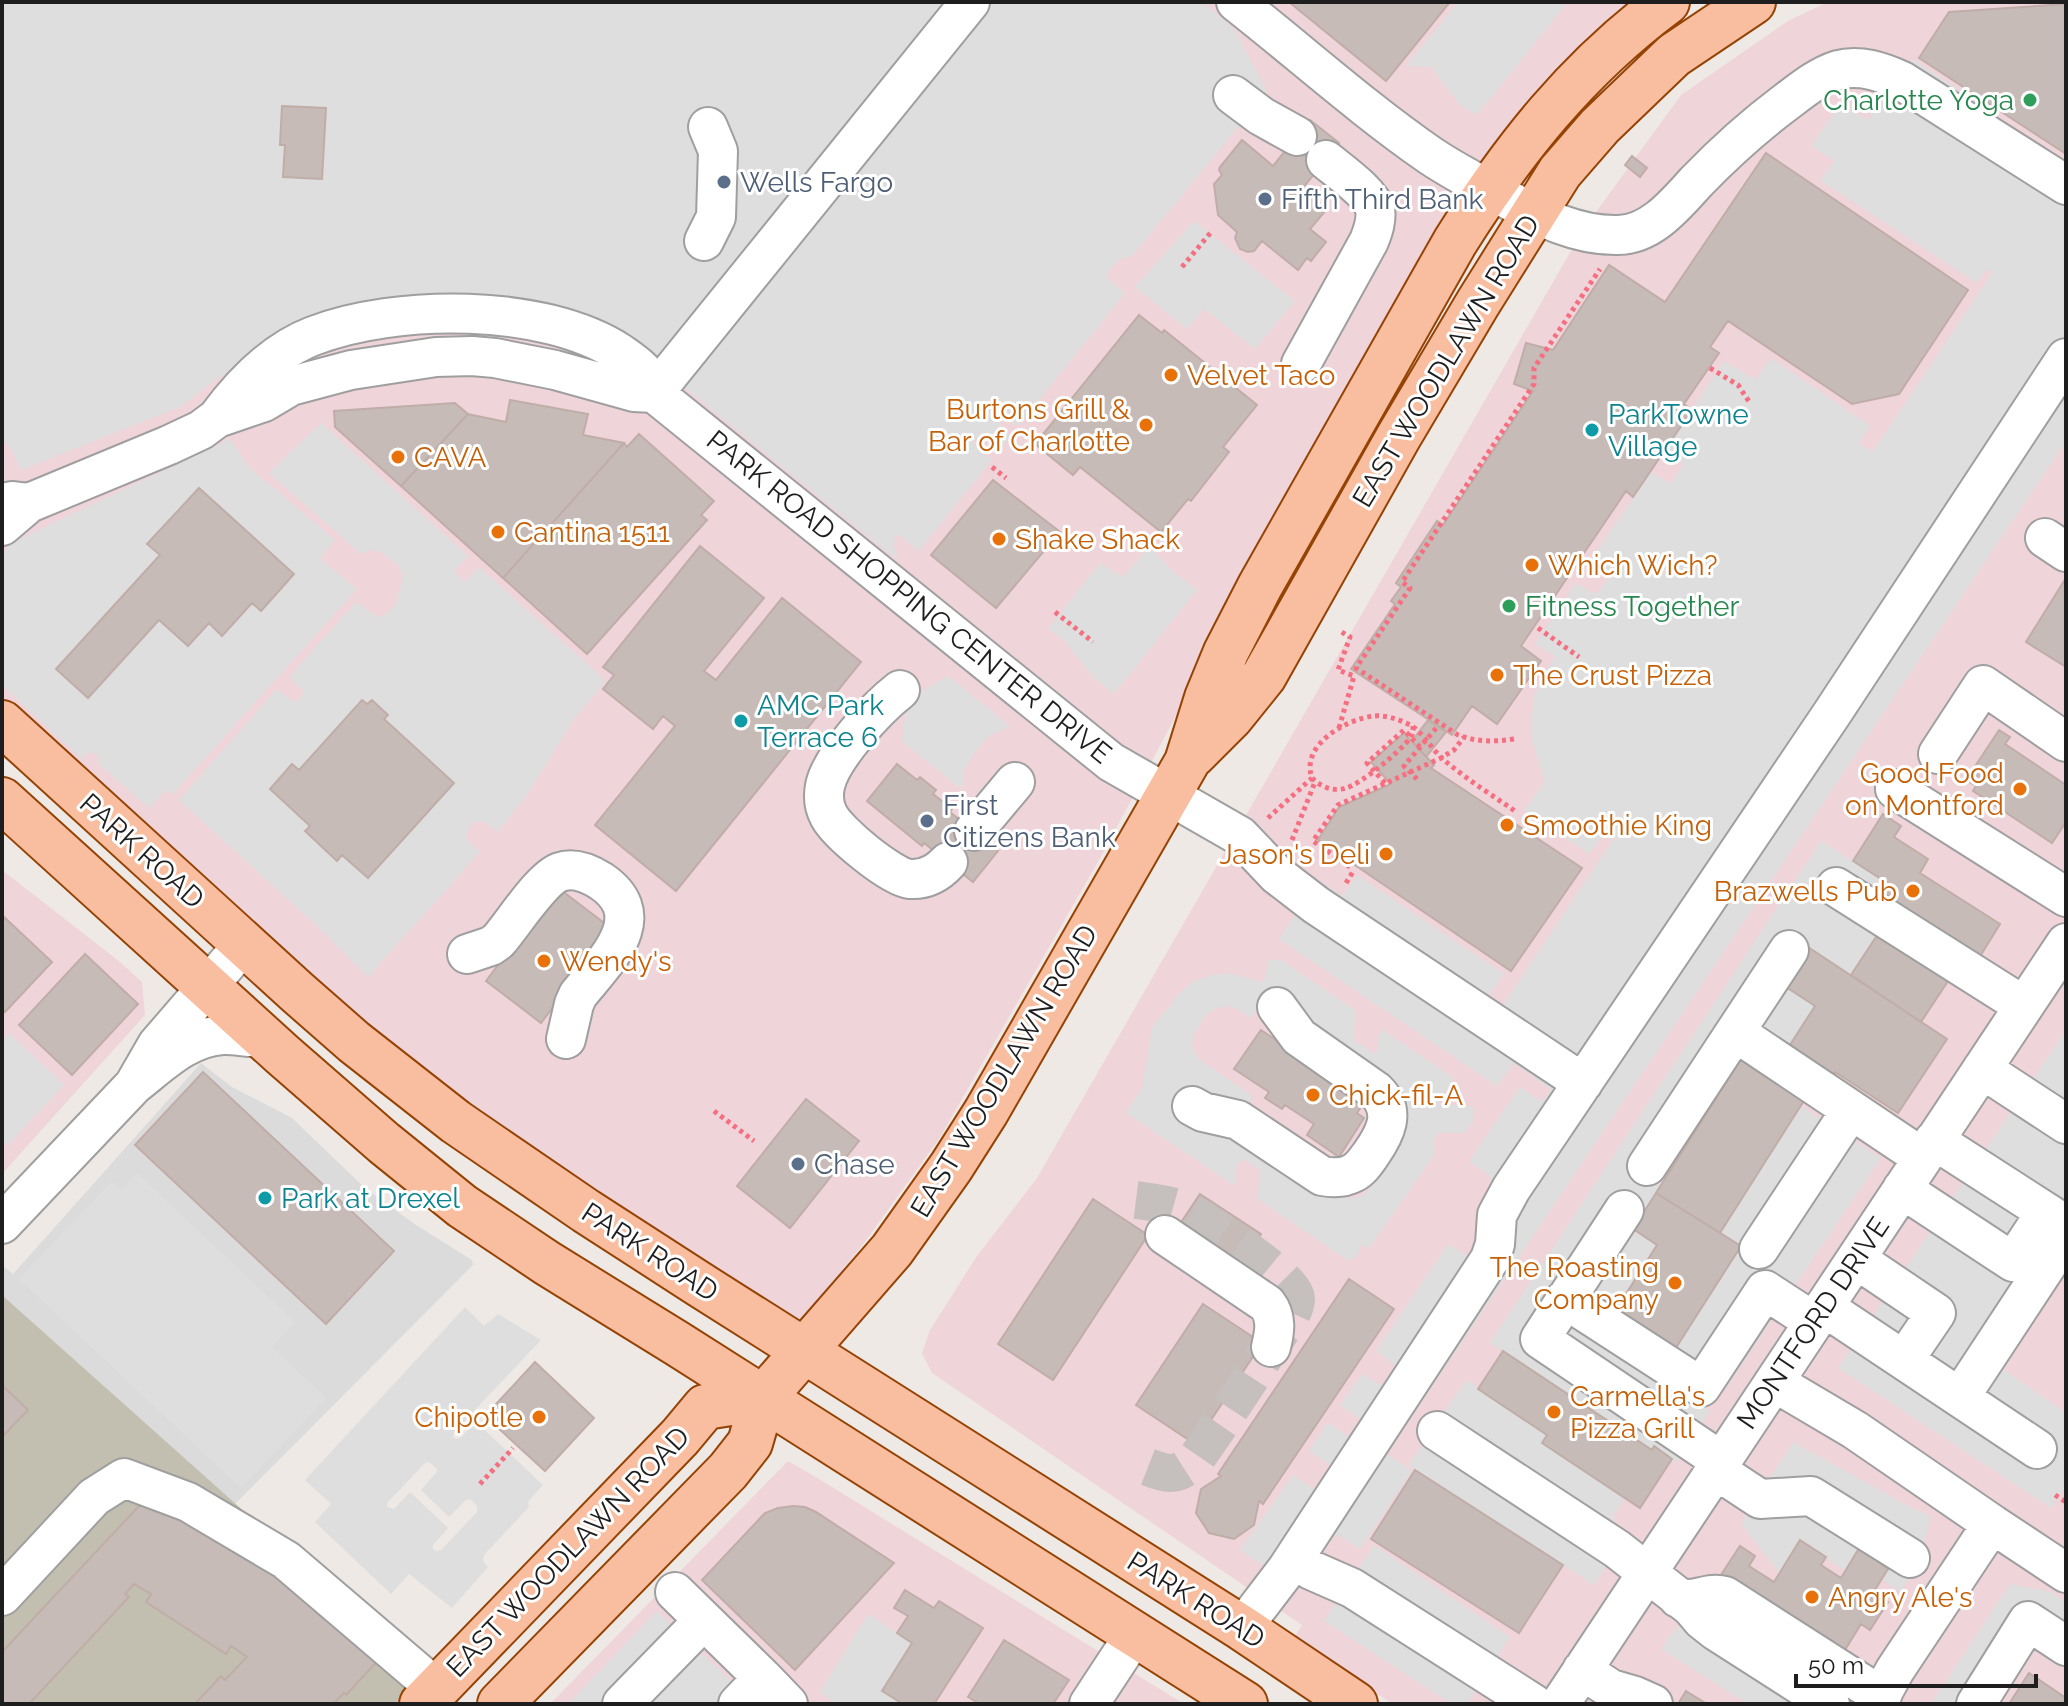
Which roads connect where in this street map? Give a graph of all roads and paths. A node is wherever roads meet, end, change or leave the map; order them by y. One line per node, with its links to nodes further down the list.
1 (970, 2): 19 (street)
2 (1236, 2): 10 (street)
3 (1639, 2): 6 (street)
4 (1667, 2): 6 (main road, EAST WOODLAWN ROAD)
5 (1753, 2): 11 (main road, EAST WOODLAWN ROAD)
6 (1617, 43): 10 (main road, EAST WOODLAWN ROAD)
7 (1233, 95): 17 (street)
8 (708, 127): 13 (street)
9 (2066, 185): 11 (street)
10 (1488, 189): 11 (street); 40 (main road, EAST WOODLAWN ROAD)
11 (1533, 214): 40 (main road, EAST WOODLAWN ROAD)
12 (1212, 231): 14 (path)
13 (704, 241)
14 (1182, 267)
15 (1600, 269): 34 (path)
16 (2066, 358): 66 (street)
17 (1301, 364)
18 (1710, 368): 20 (path)
19 (654, 393): 23 (street, PARK ROAD SHOPPING CENTER DRIVE); 40 (street, PARK ROAD SHOPPING CENTER DRIVE)
20 (1750, 403)
21 (992, 467): 22 (path)
22 (1006, 478)
23 (11, 511)
24 (1055, 612): 27 (path)
25 (1538, 628): 28 (path)
26 (1340, 631): 33 (path)
27 (1093, 642)
28 (1579, 657)
29 (900, 690): 51 (street)
30 (2, 723): 56 (main road, PARK ROAD)
31 (1413, 726): 33 (path); 39 (path); 42 (path)
32 (1438, 726): 37 (path, bridge)
33 (1338, 729): 42 (path)
34 (1461, 736): 35 (path); 39 (path)
35 (1514, 739)
36 (2066, 742): 38 (street)
37 (1420, 747): 41 (path, bridge); 44 (path, bridge)
38 (1938, 754)
39 (1441, 758): 44 (path); 47 (path)
40 (1177, 779): 66 (street, PARK ROAD SHOPPING CENTER DRIVE); 85 (main road, EAST WOODLAWN ROAD)
41 (1417, 779)
42 (1313, 780): 48 (path); 50 (path)
43 (1015, 782): 49 (street)
44 (1385, 783): 52 (path)
45 (1895, 789): 54 (street)
46 (2, 800): 59 (main road, PARK ROAD)
47 (1515, 811)
48 (1264, 821)
49 (974, 831)
50 (1290, 843)
51 (948, 862)
52 (1350, 867)
53 (1836, 887): 60 (street)
54 (2066, 897)
55 (2066, 943): 60 (street, MONTFORD DRIVE)
56 (244, 944): 59 (street); 85 (main road, PARK ROAD)
57 (1789, 950): 62 (street)
58 (467, 954): 64 (street)
59 (206, 986): 63 (main road, PARK ROAD); 67 (street)
60 (2024, 1006): 65 (street, MONTFORD DRIVE)
61 (1277, 1007): 68 (street)
62 (1735, 1032): 69 (street); 74 (street)
63 (262, 1037): 67 (street); 90 (main road, PARK ROAD)
64 (566, 1039)
65 (1982, 1069): 71 (street); 73 (street, MONTFORD DRIVE)
66 (1583, 1083): 101 (street)
67 (134, 1085): 77 (street)
68 (1192, 1106)
69 (1851, 1110): 73 (street); 80 (street)
70 (714, 1111): 72 (path)
71 (2064, 1118)
72 (754, 1141)
73 (1929, 1149): 75 (street, MONTFORD DRIVE); 78 (street)
74 (1647, 1166)
75 (1902, 1189): 78 (street); 81 (street, MONTFORD DRIVE)
76 (1624, 1210): 82 (street)
77 (2, 1224)
78 (2059, 1224): 89 (street)
79 (1165, 1235): 84 (street)
80 (1759, 1249)
81 (1856, 1259): 83 (street, MONTFORD DRIVE); 86 (street)
82 (1565, 1299): 88 (street); 95 (street)
83 (1819, 1315): 86 (street); 87 (street, MONTFORD DRIVE); 88 (street)
84 (1271, 1347)
85 (805, 1351): 90 (main road, EAST WOODLAWN ROAD); 108 (main road, PARK ROAD)
86 (1904, 1360): 89 (street)
87 (1774, 1382): 91 (street, MONTFORD DRIVE); 99 (street)
88 (1701, 1387): 91 (street)
89 (1960, 1397): 94 (street)
90 (763, 1398): 109 (main road, PARK ROAD); 113 (main road, EAST WOODLAWN ROAD); 115 (main road, EAST WOODLAWN ROAD)
91 (1750, 1418): 95 (street, MONTFORD DRIVE)
92 (1437, 1431): 102 (street)
93 (513, 1448): 96 (path)
94 (2037, 1449)
95 (1718, 1465): 100 (street); 102 (street, MONTFORD DRIVE)
96 (480, 1484)
97 (2055, 1495): 98 (path)
98 (2066, 1502)
99 (1992, 1524): 103 (street); 114 (street)
100 (1910, 1558)
101 (1294, 1559): 108 (street); 120 (street)
102 (1647, 1572): 106 (street); 111 (street, MONTFORD DRIVE)
103 (2066, 1573)
104 (675, 1592): 107 (street)
105 (2, 1596): 113 (street)
106 (1678, 1598): 114 (street); 123 (street)
107 (703, 1621): 112 (street); 116 (street)
108 (1242, 1628): 119 (main road, PARK ROAD)
109 (1135, 1634): 117 (street); 118 (main road, PARK ROAD)
110 (2066, 1646): 124 (street)
111 (1582, 1670): 121 (street, MONTFORD DRIVE); 122 (street)
112 (763, 1695)
113 (430, 1696)
114 (1880, 1700)
115 (500, 1704)
116 (622, 1704)
117 (1089, 1704)
118 (1245, 1704)
119 (1355, 1704)
120 (1534, 1704)
121 (1560, 1704)
122 (1653, 1704)
123 (1830, 1704)
124 (1976, 1704)

